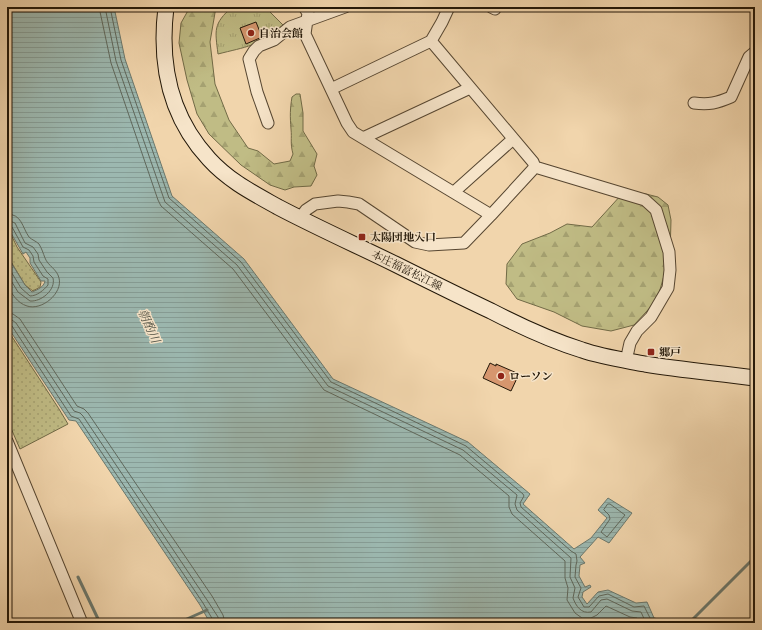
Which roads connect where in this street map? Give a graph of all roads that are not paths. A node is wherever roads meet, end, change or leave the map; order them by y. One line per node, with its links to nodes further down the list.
1 (166, 7): 17 (main road, 本庄福富松江線)
2 (304, 7): 5 (street)
3 (345, 7): 5 (street)
4 (449, 7): 6 (street)
5 (308, 20): 9 (street); 11 (street)
6 (431, 41): 8 (street); 9 (street)
7 (755, 52): 10 (street)
8 (470, 88): 12 (street); 13 (street)
9 (331, 89): 12 (street)
10 (694, 103)
11 (268, 123)
12 (363, 138): 15 (street)
13 (513, 139): 14 (street); 15 (street)
14 (535, 167): 16 (street); 18 (street)
15 (454, 192): 16 (street)
16 (491, 215): 17 (street)
17 (300, 218): 18 (main road, 本庄福富松江線)
18 (626, 360): 19 (main road, 本庄福富松江線)
19 (755, 378)
20 (7, 441): 21 (street)
21 (82, 623)

